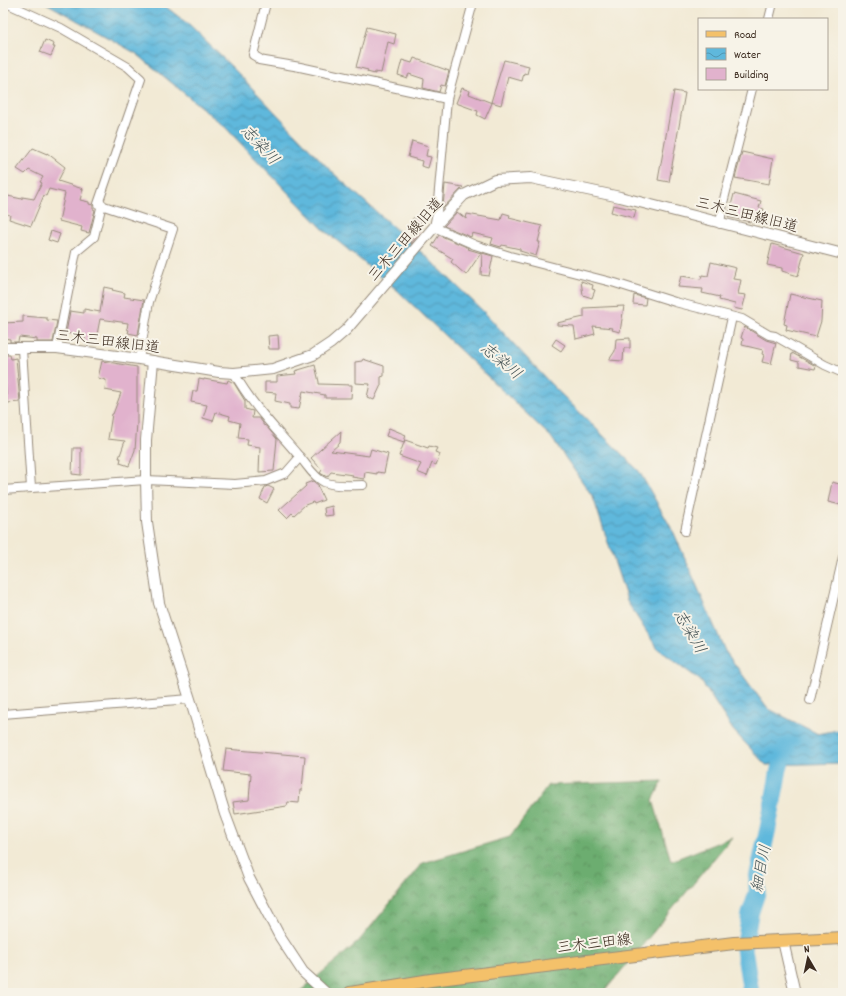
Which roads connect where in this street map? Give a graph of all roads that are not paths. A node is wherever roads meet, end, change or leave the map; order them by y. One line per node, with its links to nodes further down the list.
1 (6, 3): 8 (street)
2 (266, 3): 7 (street)
3 (473, 3): 7 (street)
4 (773, 3): 5 (street)
5 (769, 18)
6 (752, 90): 9 (street)
7 (447, 99): 10 (street)
8 (102, 204): 15 (street); 16 (street)
9 (720, 224): 10 (street, 三木三田線旧道); 11 (street, 三木三田線旧道)
10 (434, 227): 12 (street); 18 (street, 三木三田線旧道)
11 (843, 254)
12 (732, 317): 19 (street); 25 (street)
13 (3, 348): 14 (street, 三木三田線旧道)
14 (22, 348): 15 (street, 三木三田線旧道); 23 (street)
15 (57, 348): 16 (street, 三木三田線旧道)
16 (139, 359): 17 (street, 三木三田線旧道)
17 (153, 361): 18 (street, 三木三田線旧道); 21 (street)
18 (234, 373): 20 (street)
19 (843, 373)
20 (300, 457): 21 (street); 22 (street)
21 (146, 480): 23 (street); 27 (street)
22 (364, 485)
23 (31, 488): 24 (street)
24 (3, 490)
25 (685, 531)
26 (843, 557): 28 (street)
27 (190, 700): 29 (street); 32 (street)
28 (810, 700)
29 (3, 714)
30 (843, 938): 31 (main road, 三木三田線)
31 (783, 941): 33 (main road, 三木三田線); 34 (street)
32 (326, 993)
33 (350, 993)
34 (795, 993)

